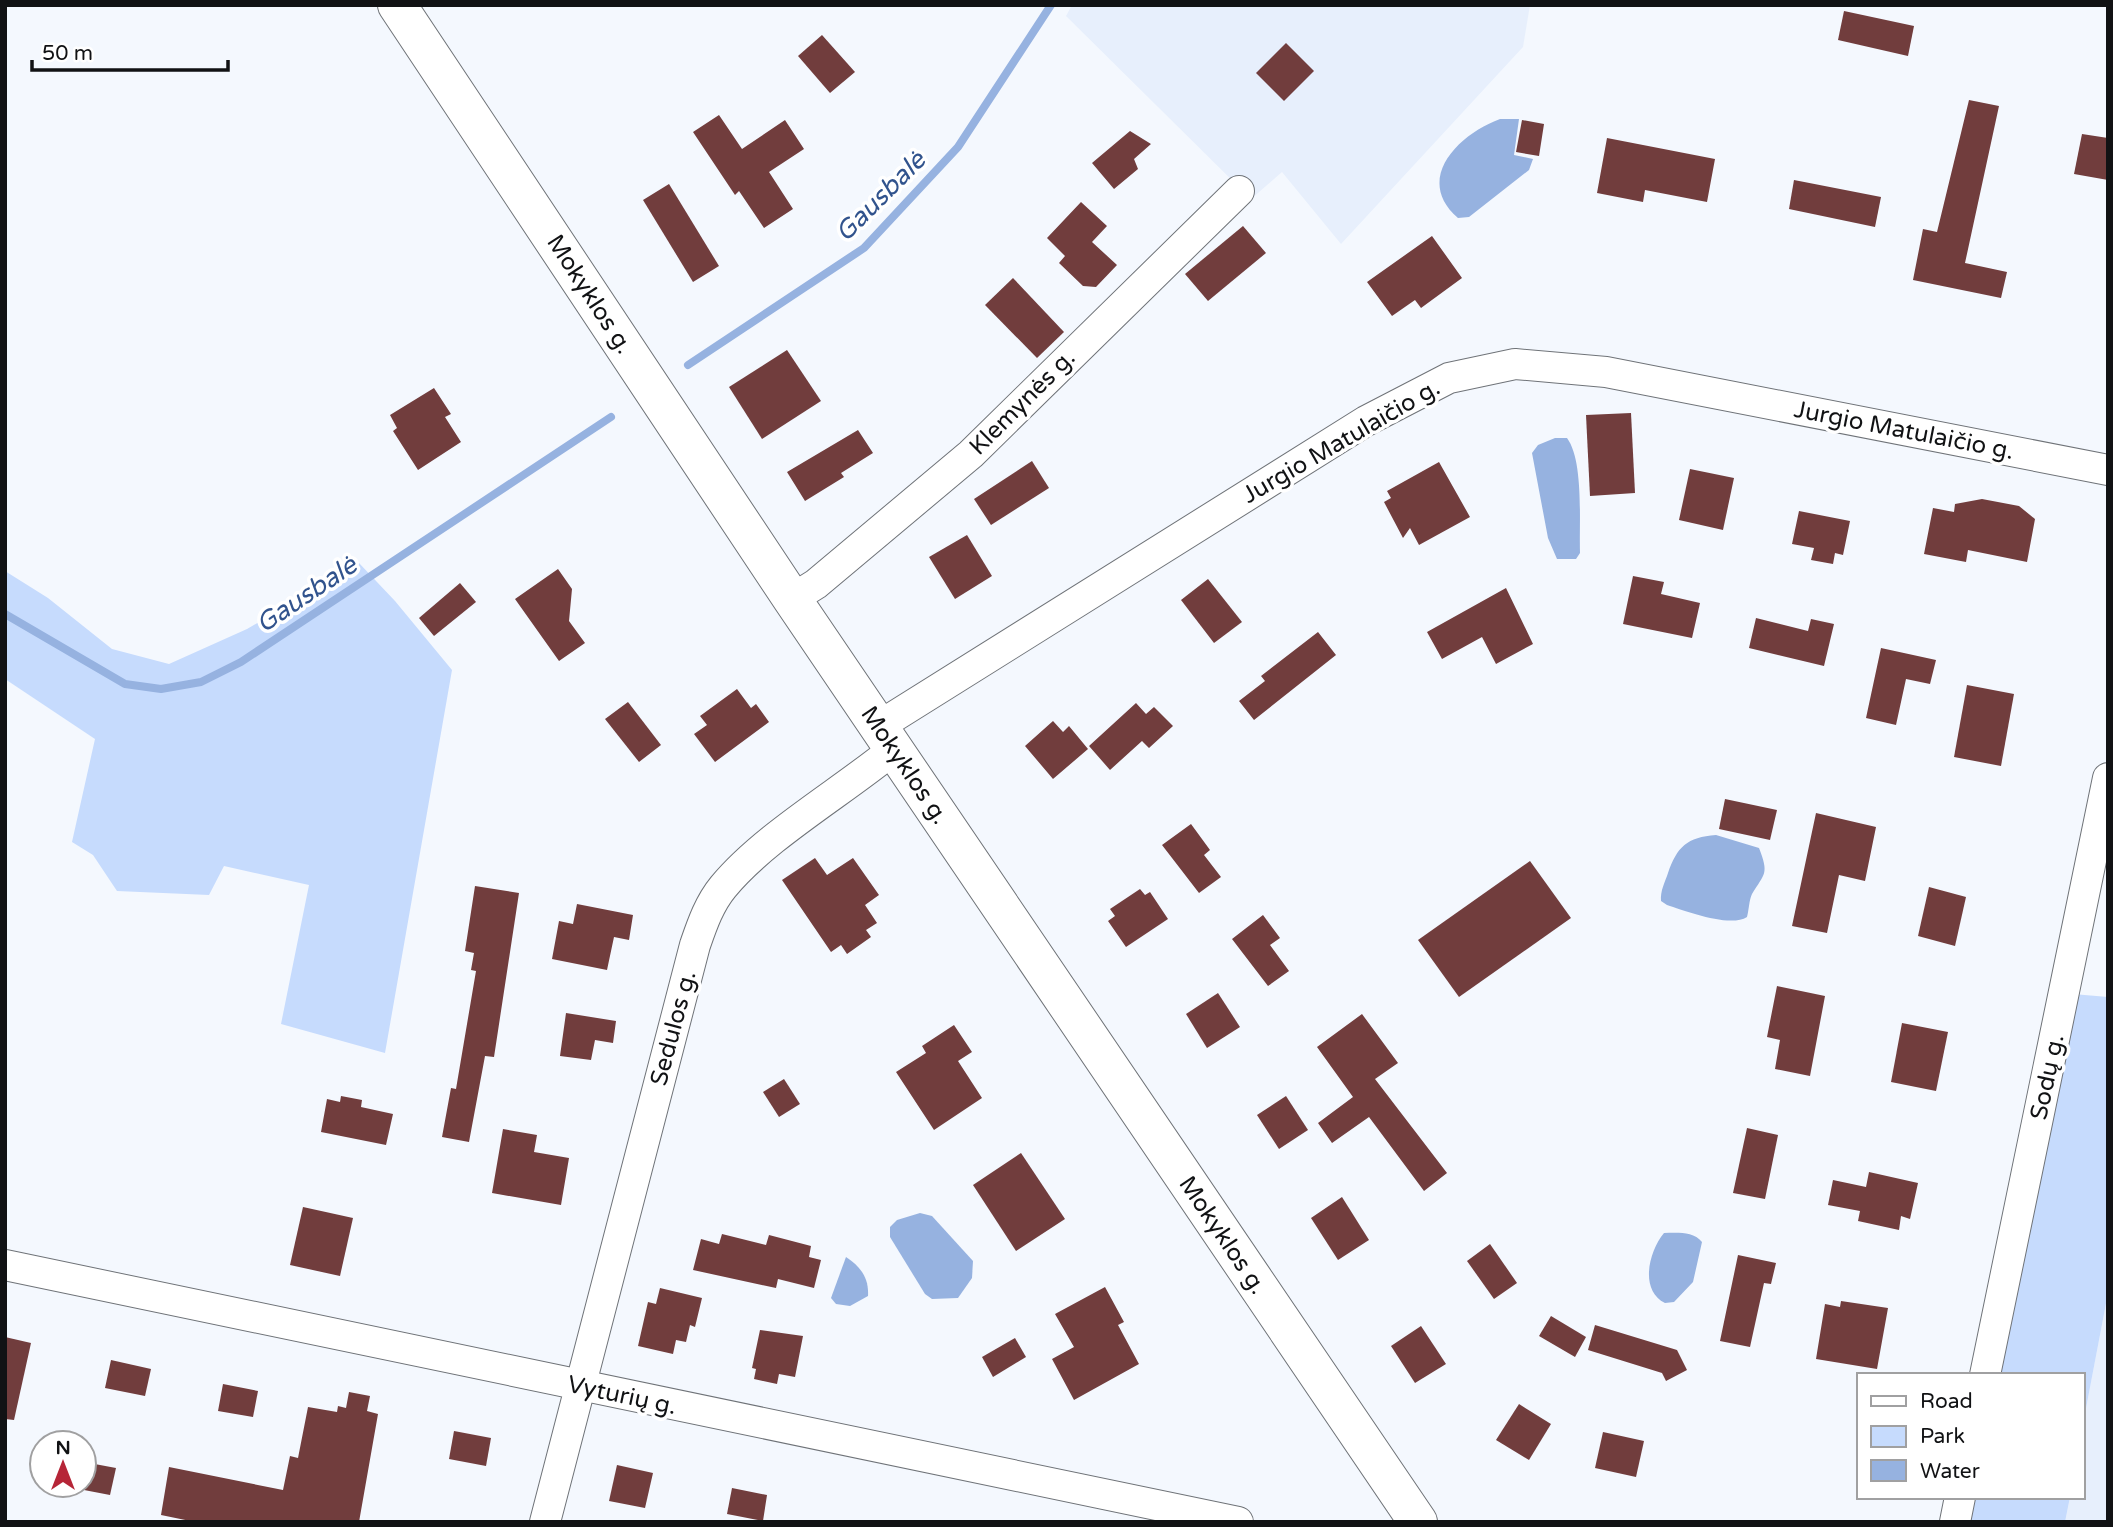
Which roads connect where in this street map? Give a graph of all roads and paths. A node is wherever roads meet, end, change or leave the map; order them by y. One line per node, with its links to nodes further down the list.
1 (397, 5): 4 (main road, Mokyklos g.)
2 (1240, 191): 4 (street, Klemynės g.)
3 (2108, 470): 5 (street, Jurgio Matulaičio g.)
4 (792, 599): 5 (main road, Mokyklos g.)
5 (887, 738): 9 (street, Sedulos g.); 13 (main road, Mokyklos g.)
6 (2108, 778): 8 (street, Sodų g.)
7 (5, 1265): 9 (street, Vyturių g.)
8 (1985, 1373)
9 (579, 1386): 11 (street, Sedulos g.); 12 (street, Vyturių g.)
10 (1960, 1499): 14 (street)
11 (545, 1522)
12 (1238, 1522)
13 (1418, 1522)
14 (1955, 1522)

